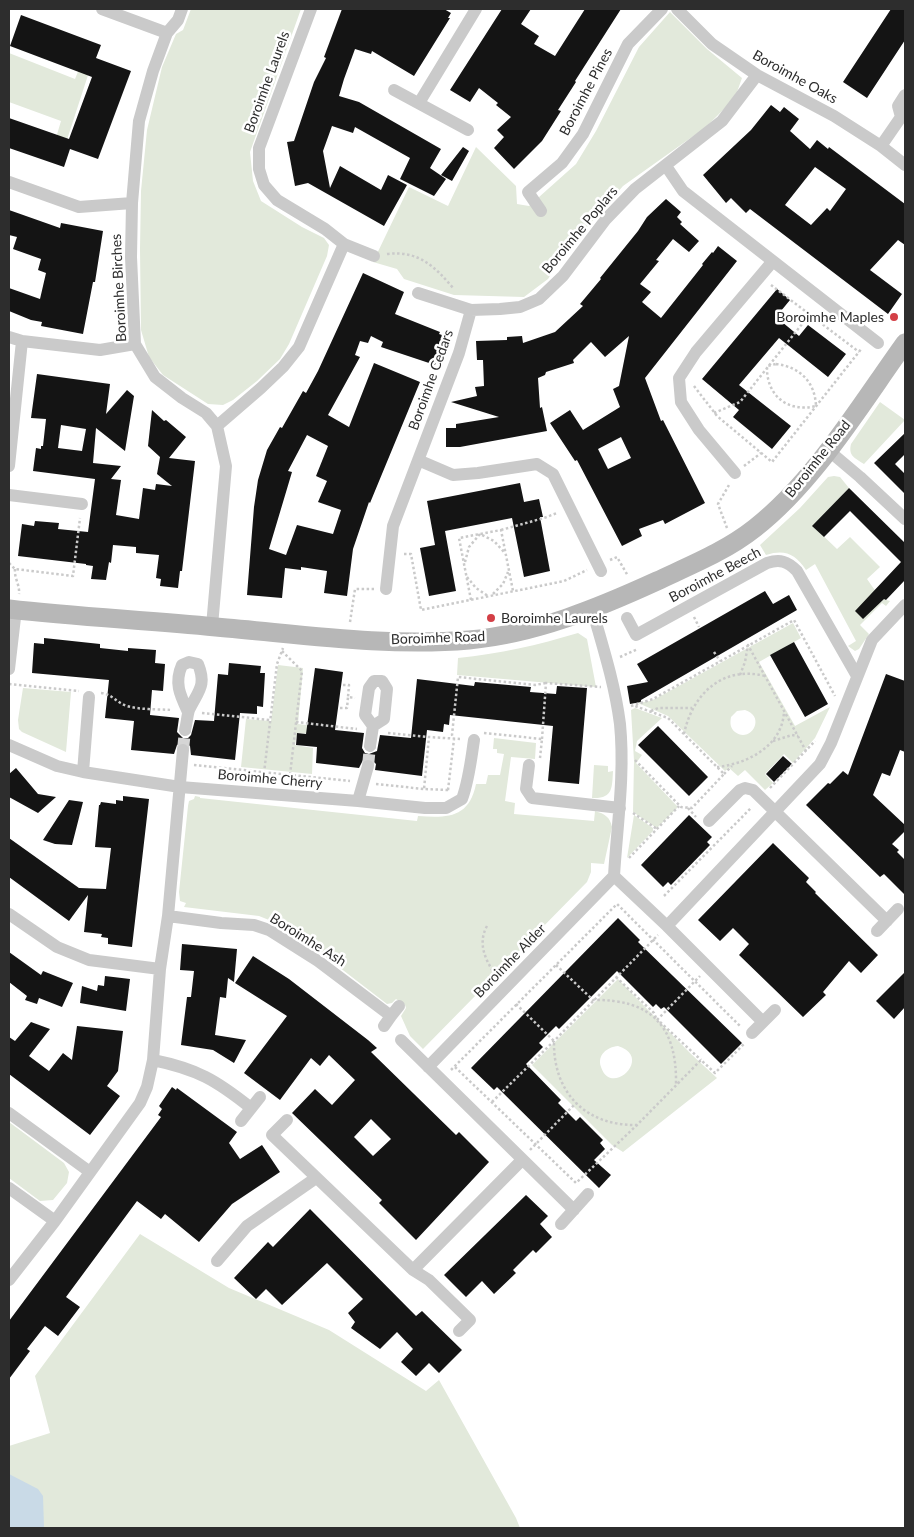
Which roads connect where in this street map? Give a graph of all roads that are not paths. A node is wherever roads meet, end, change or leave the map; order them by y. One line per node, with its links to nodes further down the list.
1 (102, 9): 7 (street)
2 (182, 9): 7 (street, Boroimhe Birches)
3 (310, 9): 20 (street, Boroimhe Laurels)
4 (475, 9): 11 (street)
5 (662, 9): 19 (street, Boroimhe Pines)
6 (677, 9): 8 (street, Boroimhe Oaks)
7 (167, 33): 18 (street, Boroimhe Birches)
8 (756, 75): 14 (street, Boroimhe Oaks); 16 (street, Boroimhe Poplars)
9 (394, 90): 11 (street)
10 (905, 95): 12 (street)
11 (419, 103): 13 (street)
12 (903, 118): 14 (street)
13 (468, 130)
14 (881, 146): 15 (street, Boroimhe Oaks)
15 (905, 165)
16 (666, 166): 22 (street); 24 (street, Boroimhe Poplars)
17 (9, 182): 18 (street)
18 (132, 203): 29 (street, Boroimhe Birches)
19 (540, 211)
20 (344, 244): 21 (street, Boroimhe Laurels); 30 (street)
21 (374, 256)
22 (773, 261): 26 (street); 34 (street)
23 (418, 293): 24 (street, Boroimhe Poplars)
24 (471, 310): 32 (street, Boroimhe Cedars)
25 (9, 337): 27 (street)
26 (875, 340)
27 (22, 341): 29 (street); 33 (street)
28 (905, 343): 31 (street, Boroimhe Road)
29 (135, 344): 30 (street, Boroimhe Birches)
30 (217, 426): 44 (street)
31 (828, 450): 37 (street); 42 (street, Boroimhe Road)
32 (418, 460): 38 (street); 39 (street, Boroimhe Cedars)
33 (9, 466)
34 (735, 473)
35 (9, 495): 36 (street)
36 (82, 504)
37 (905, 519)
38 (600, 568)
39 (386, 589)
40 (905, 605): 46 (street)
41 (12, 609): 44 (street, Boroimhe Road); 45 (street)
42 (592, 609): 44 (street, Boroimhe Road); 60 (street)
43 (627, 618): 46 (street, Boroimhe Beech)
44 (212, 626)
45 (9, 669)
46 (857, 676): 61 (street)
47 (89, 697): 57 (street)
48 (191, 712): 50 (street)
49 (373, 726): 53 (street)
50 (186, 730)
51 (472, 740): 59 (street, Boroimhe Cherry)
52 (9, 745): 57 (street, Boroimhe Cherry)
53 (370, 746)
54 (182, 750): 58 (street)
55 (529, 765): 60 (street)
56 (368, 766): 59 (street)
57 (83, 772): 58 (street, Boroimhe Cherry)
58 (180, 787): 59 (street, Boroimhe Cherry); 66 (street)
59 (358, 801)
60 (620, 808): 63 (street)
61 (775, 813): 62 (street); 67 (street); 68 (street)
62 (710, 821)
63 (614, 876): 68 (street); 77 (street, Boroimhe Alder)
64 (898, 909): 67 (street)
65 (9, 914): 70 (street)
66 (168, 916): 70 (street); 71 (street, Boroimhe Ash)
67 (887, 921): 69 (street)
68 (667, 926): 73 (street)
69 (877, 932)
70 (160, 969): 76 (street)
71 (399, 1006)
72 (775, 1010): 73 (street)
73 (763, 1022): 74 (street)
74 (747, 1035)
75 (401, 1040): 77 (street)
76 (153, 1060): 79 (street); 84 (street)
77 (428, 1067): 83 (street)
78 (260, 1097): 79 (street)
79 (251, 1108): 82 (street)
80 (9, 1113): 84 (street)
81 (287, 1120): 85 (street)
82 (241, 1121)
83 (522, 1160): 88 (street); 92 (street)
84 (90, 1172): 89 (street)
85 (316, 1178): 91 (street); 92 (street)
86 (9, 1188): 89 (street)
87 (588, 1194): 88 (street)
88 (574, 1210): 90 (street)
89 (55, 1221): 93 (street)
90 (561, 1224)
91 (217, 1261)
92 (413, 1270): 94 (street)
93 (9, 1280)
94 (459, 1331)

